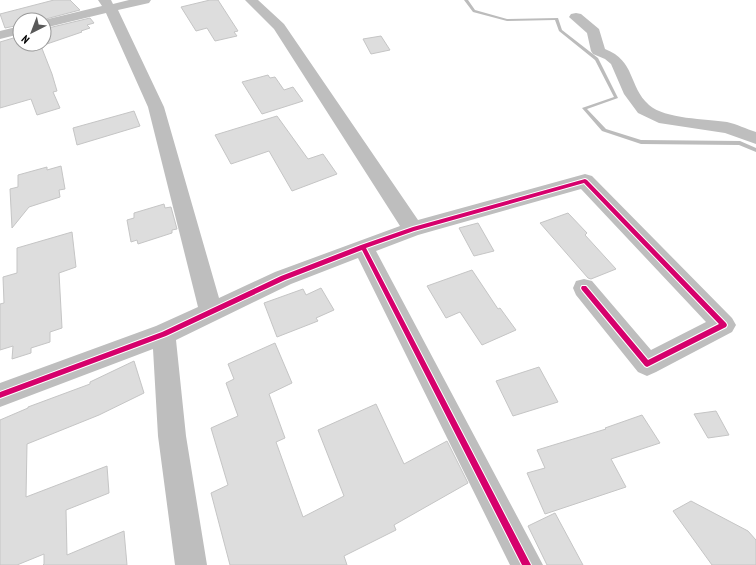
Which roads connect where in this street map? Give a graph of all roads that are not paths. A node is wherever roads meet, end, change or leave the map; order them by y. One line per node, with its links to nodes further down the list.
1 (145, 0): 3 (street)
2 (251, 0): 9 (street)
3 (106, 4): 5 (street); 12 (street)
4 (576, 17): 8 (street)
5 (52, 21)
6 (12, 32): 7 (street)
7 (0, 35)
8 (756, 138)
9 (413, 229): 10 (street); 11 (street)
10 (363, 247): 12 (street); 16 (street)
11 (584, 288)
12 (212, 311): 13 (street)
13 (164, 334): 14 (street); 15 (street)
14 (0, 395)
15 (191, 565)
16 (527, 565)

